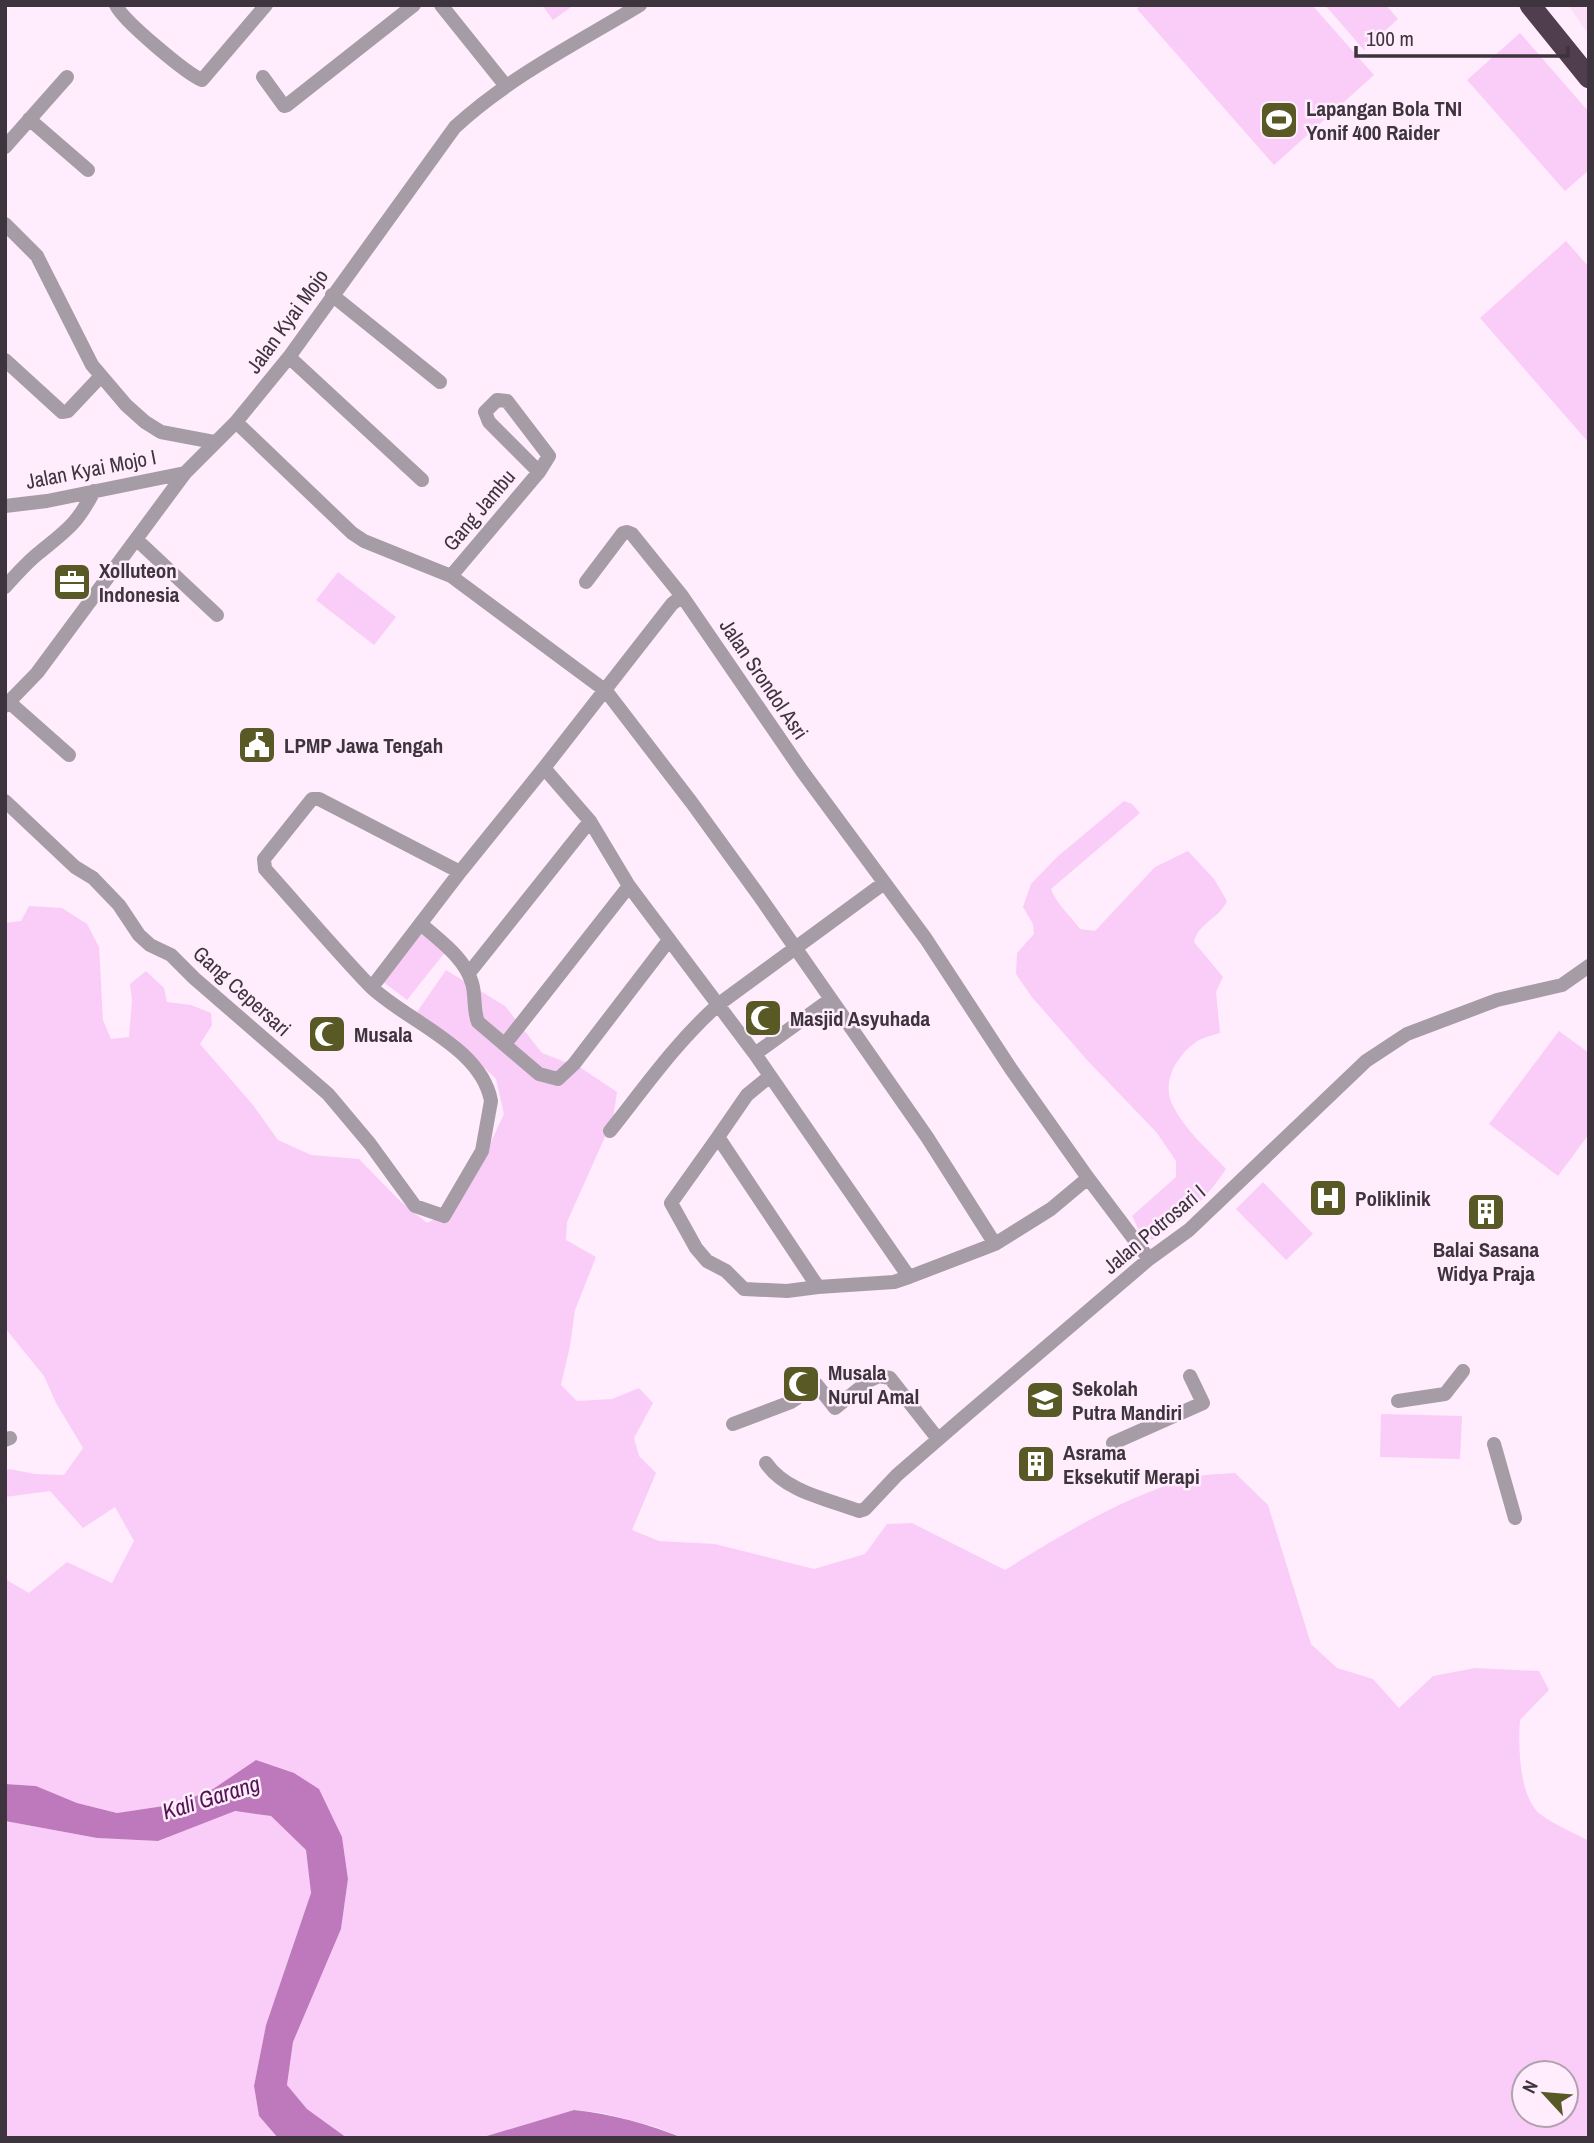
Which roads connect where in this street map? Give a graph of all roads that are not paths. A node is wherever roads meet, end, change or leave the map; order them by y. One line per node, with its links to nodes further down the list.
1 (116, 5): 2 (street)
2 (266, 5)
3 (414, 5): 8 (street)
4 (441, 5): 10 (street)
5 (640, 5): 10 (street, Jalan Kyai Mojo)
6 (1530, 5): 9 (highway)
7 (67, 77): 11 (street)
8 (263, 77)
9 (1589, 78)
10 (506, 86): 15 (street, Jalan Kyai Mojo)
11 (29, 119): 12 (street); 13 (street)
12 (5, 147)
13 (88, 170)
14 (5, 223): 18 (street)
15 (332, 295): 16 (street, Jalan Kyai Mojo); 19 (street)
16 (289, 357): 20 (street, Jalan Kyai Mojo); 24 (street)
17 (5, 360): 18 (street)
18 (101, 376): 21 (street)
19 (440, 382)
20 (236, 422): 21 (street, Jalan Kyai Mojo); 28 (street)
21 (214, 442): 23 (street, Jalan Kyai Mojo)
22 (539, 471): 22 (street, Gang Jambu); 28 (street, Gang Jambu)
23 (185, 473): 25 (street, Jalan Kyai Mojo I); 27 (street, Jalan Kyai Mojo)
24 (422, 480)
25 (94, 491): 26 (street, Jalan Kyai Mojo I); 30 (street)
26 (5, 506)
27 (136, 539): 32 (street); 34 (street, Jalan Kyai Mojo)
28 (451, 576): 33 (street)
29 (586, 582): 31 (street, Jalan Srondol Asri)
30 (5, 587)
31 (682, 596): 33 (street); 40 (street, Jalan Srondol Asri)
32 (217, 615)
33 (606, 691): 36 (street); 44 (street)
34 (7, 704): 35 (street)
35 (69, 755)
36 (544, 768): 38 (street); 39 (street)
37 (5, 802): 47 (street, Gang Cepersari)
38 (590, 821): 41 (street); 45 (street)
39 (460, 872): 42 (street); 47 (street)
40 (884, 883): 44 (street); 55 (street, Jalan Srondol Asri)
41 (629, 886): 43 (street); 50 (street)
42 (421, 924): 45 (street); 47 (street)
43 (670, 940): 49 (street); 50 (street)
44 (796, 948): 48 (street); 49 (street)
45 (469, 973): 50 (street)
46 (1585, 975): 57 (street, Jalan Potrosari I)
47 (372, 987)
48 (831, 999): 51 (street); 56 (street)
49 (719, 1004): 51 (street); 53 (street)
50 (505, 1044)
51 (755, 1054): 52 (street)
52 (770, 1076): 54 (street); 58 (street)
53 (610, 1131)
54 (718, 1137): 59 (street); 59 (street)
55 (1088, 1178): 56 (street); 57 (street, Jalan Srondol Asri)
56 (995, 1244): 58 (street)
57 (1149, 1259): 64 (street, Jalan Potrosari I)
58 (909, 1278): 59 (street)
59 (818, 1287)
60 (1463, 1371): 62 (street)
61 (1190, 1376): 65 (street)
62 (1398, 1401)
63 (733, 1424): 64 (street)
64 (938, 1439): 67 (street, Jalan Potrosari I)
65 (1113, 1443)
66 (1494, 1444): 68 (street)
67 (766, 1463)
68 (1515, 1518)

